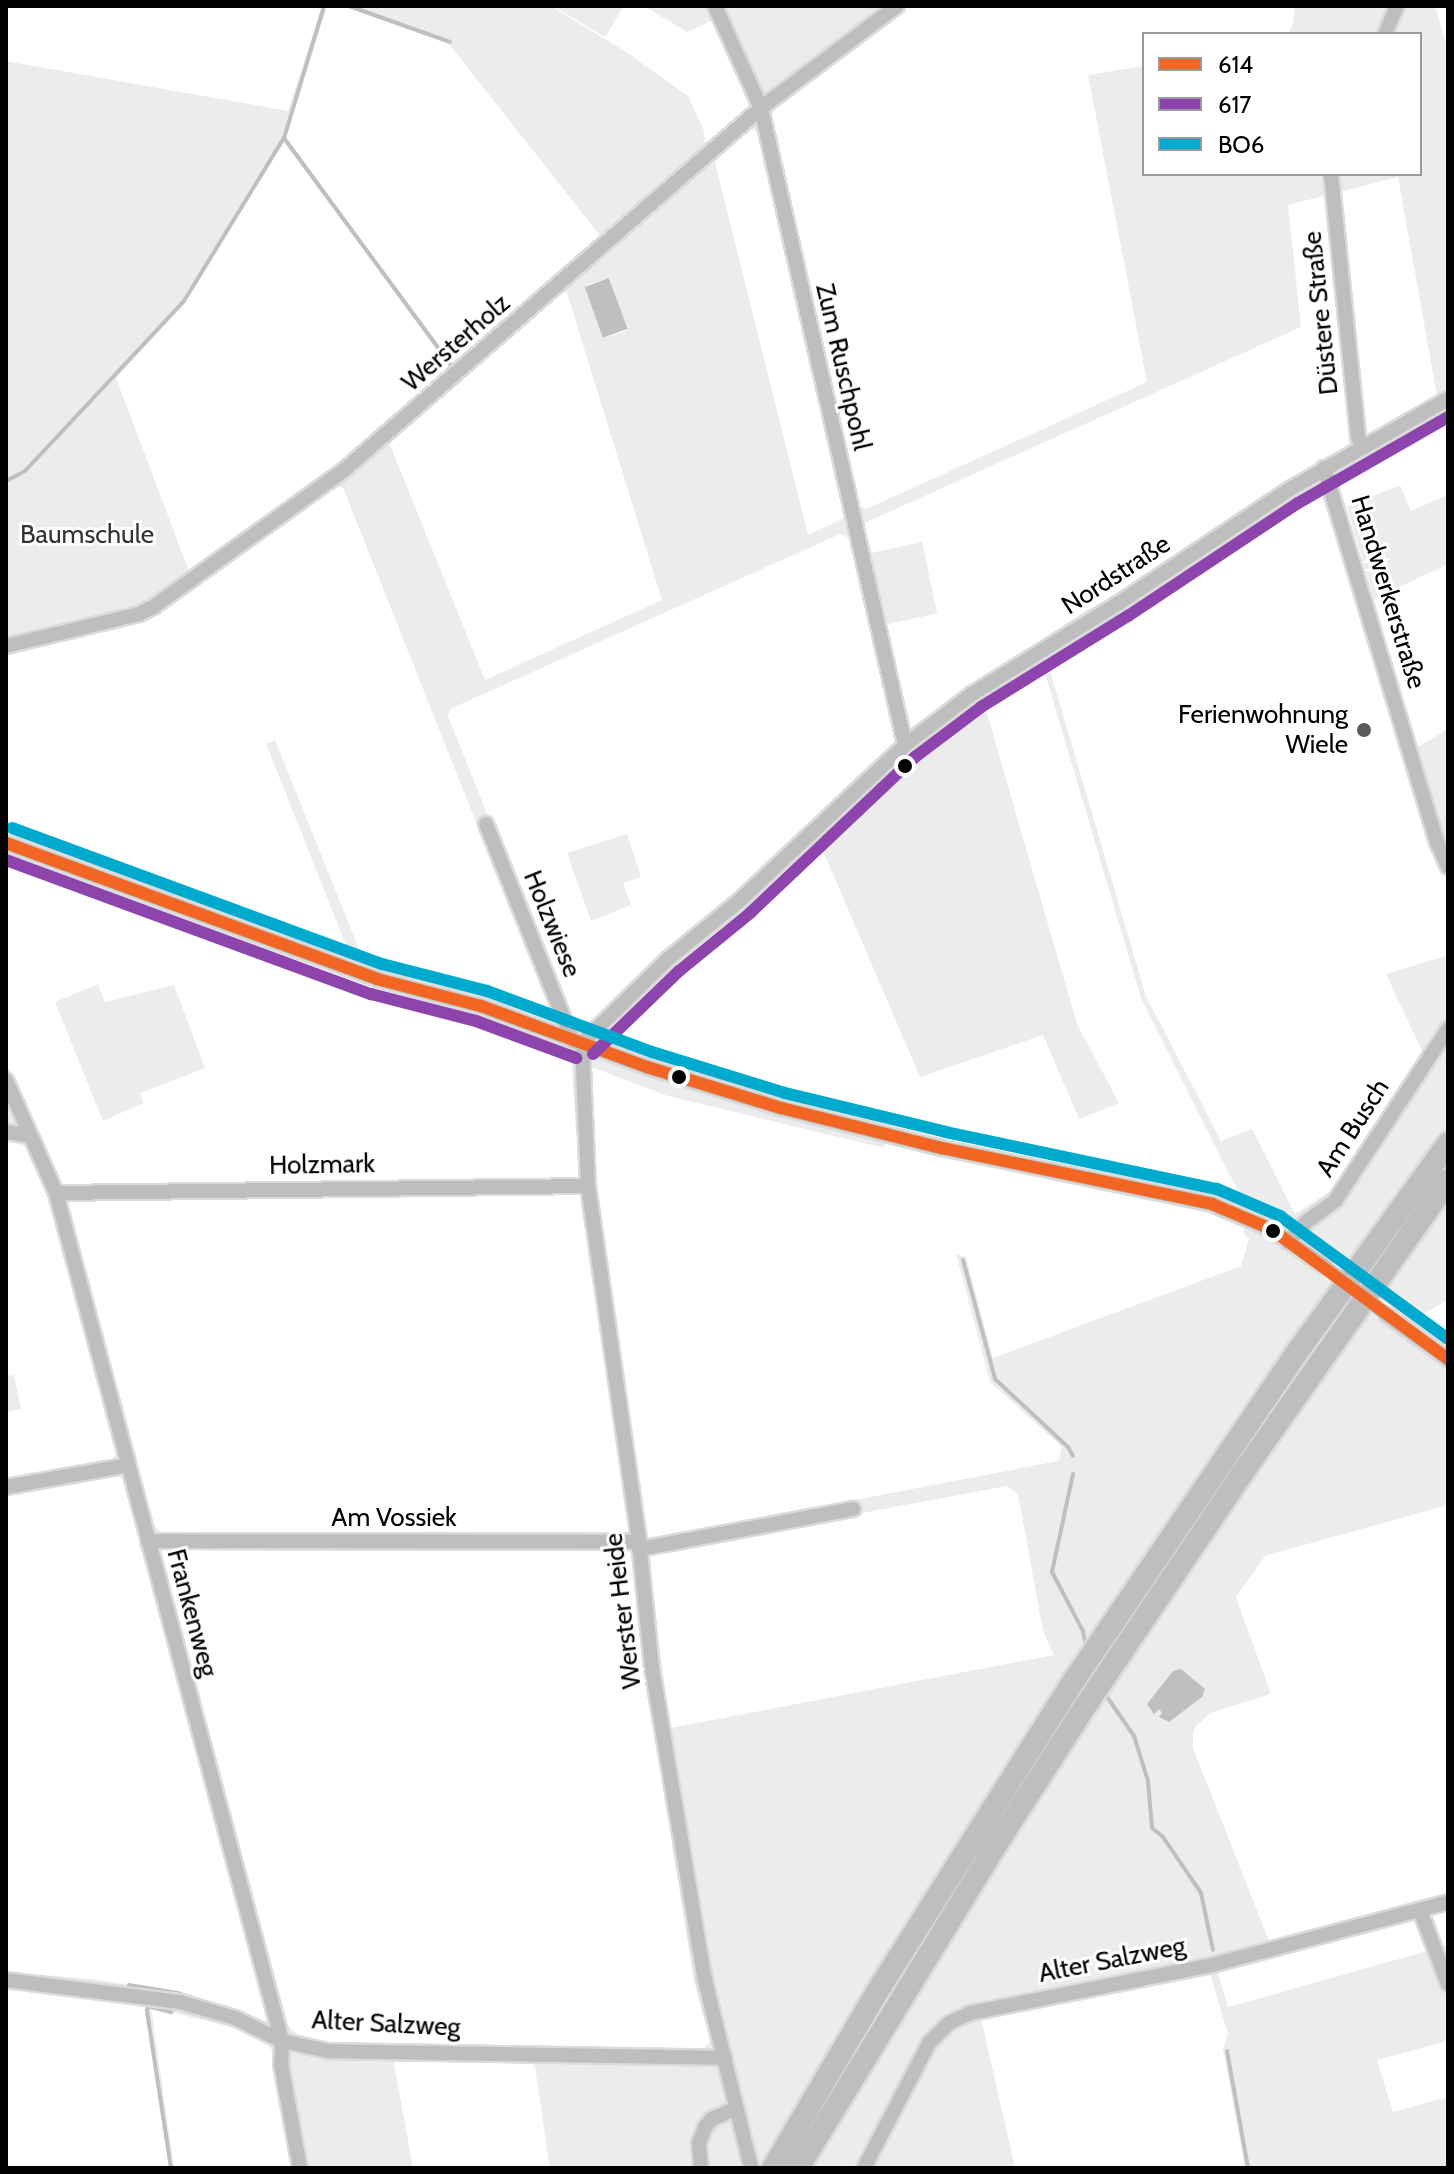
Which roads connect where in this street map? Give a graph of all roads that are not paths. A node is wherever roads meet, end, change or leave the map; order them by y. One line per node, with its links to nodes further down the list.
1 (715, 6): 5 (street, Zum Ruschpohl)
2 (897, 6): 5 (street, Wersterholz)
3 (1397, 6): 4 (street)
4 (1386, 32)
5 (761, 108): 10 (street, Wersterholz); 11 (street, Zum Ruschpohl)
6 (1331, 176): 8 (street, Düstere Straße)
7 (1448, 399): 8 (street, Nordstraße)
8 (1362, 446): 9 (street, Nordstraße)
9 (1324, 468): 11 (street, Nordstraße); 14 (street, Handwerkerstraße)
10 (6, 646)
11 (905, 745): 16 (street, Nordstraße)
12 (486, 824): 16 (street, Holzwiese)
13 (6, 843): 16 (street)
14 (1448, 867)
15 (1448, 1029): 24 (street, Am Busch)
16 (577, 1042): 22 (street, Werster Heide); 24 (street)
17 (6, 1080): 19 (street, Frankenweg)
18 (6, 1132): 19 (street)
19 (30, 1136): 23 (street, Frankenweg)
20 (1448, 1144): 41 (highway)
21 (1448, 1180): 42 (highway)
22 (588, 1186): 23 (street, Holzmark); 30 (street, Werster Heide)
23 (56, 1193): 26 (street, Frankenweg)
24 (1288, 1242): 25 (street, bridge)
25 (1448, 1359)
26 (128, 1465): 27 (street); 29 (street, Frankenweg)
27 (6, 1487)
28 (853, 1509): 30 (street, Am Vossiek)
29 (148, 1541): 30 (street, Am Vossiek); 35 (street, Frankenweg)
30 (639, 1545): 36 (street, Werster Heide)
31 (1448, 1902): 32 (street, Alter Salzweg)
32 (1420, 1910): 34 (street); 43 (street, Alter Salzweg)
33 (6, 1980): 35 (street, Alter Salzweg)
34 (1448, 1984)
35 (282, 2041): 36 (street, Alter Salzweg); 38 (street, Frankenweg)
36 (725, 2058): 37 (street, Werster Heide)
37 (737, 2108): 39 (street); 40 (street, Werster Heide)
38 (300, 2168)
39 (701, 2168)
40 (751, 2168)
41 (773, 2168)
42 (798, 2168)
43 (864, 2168)

